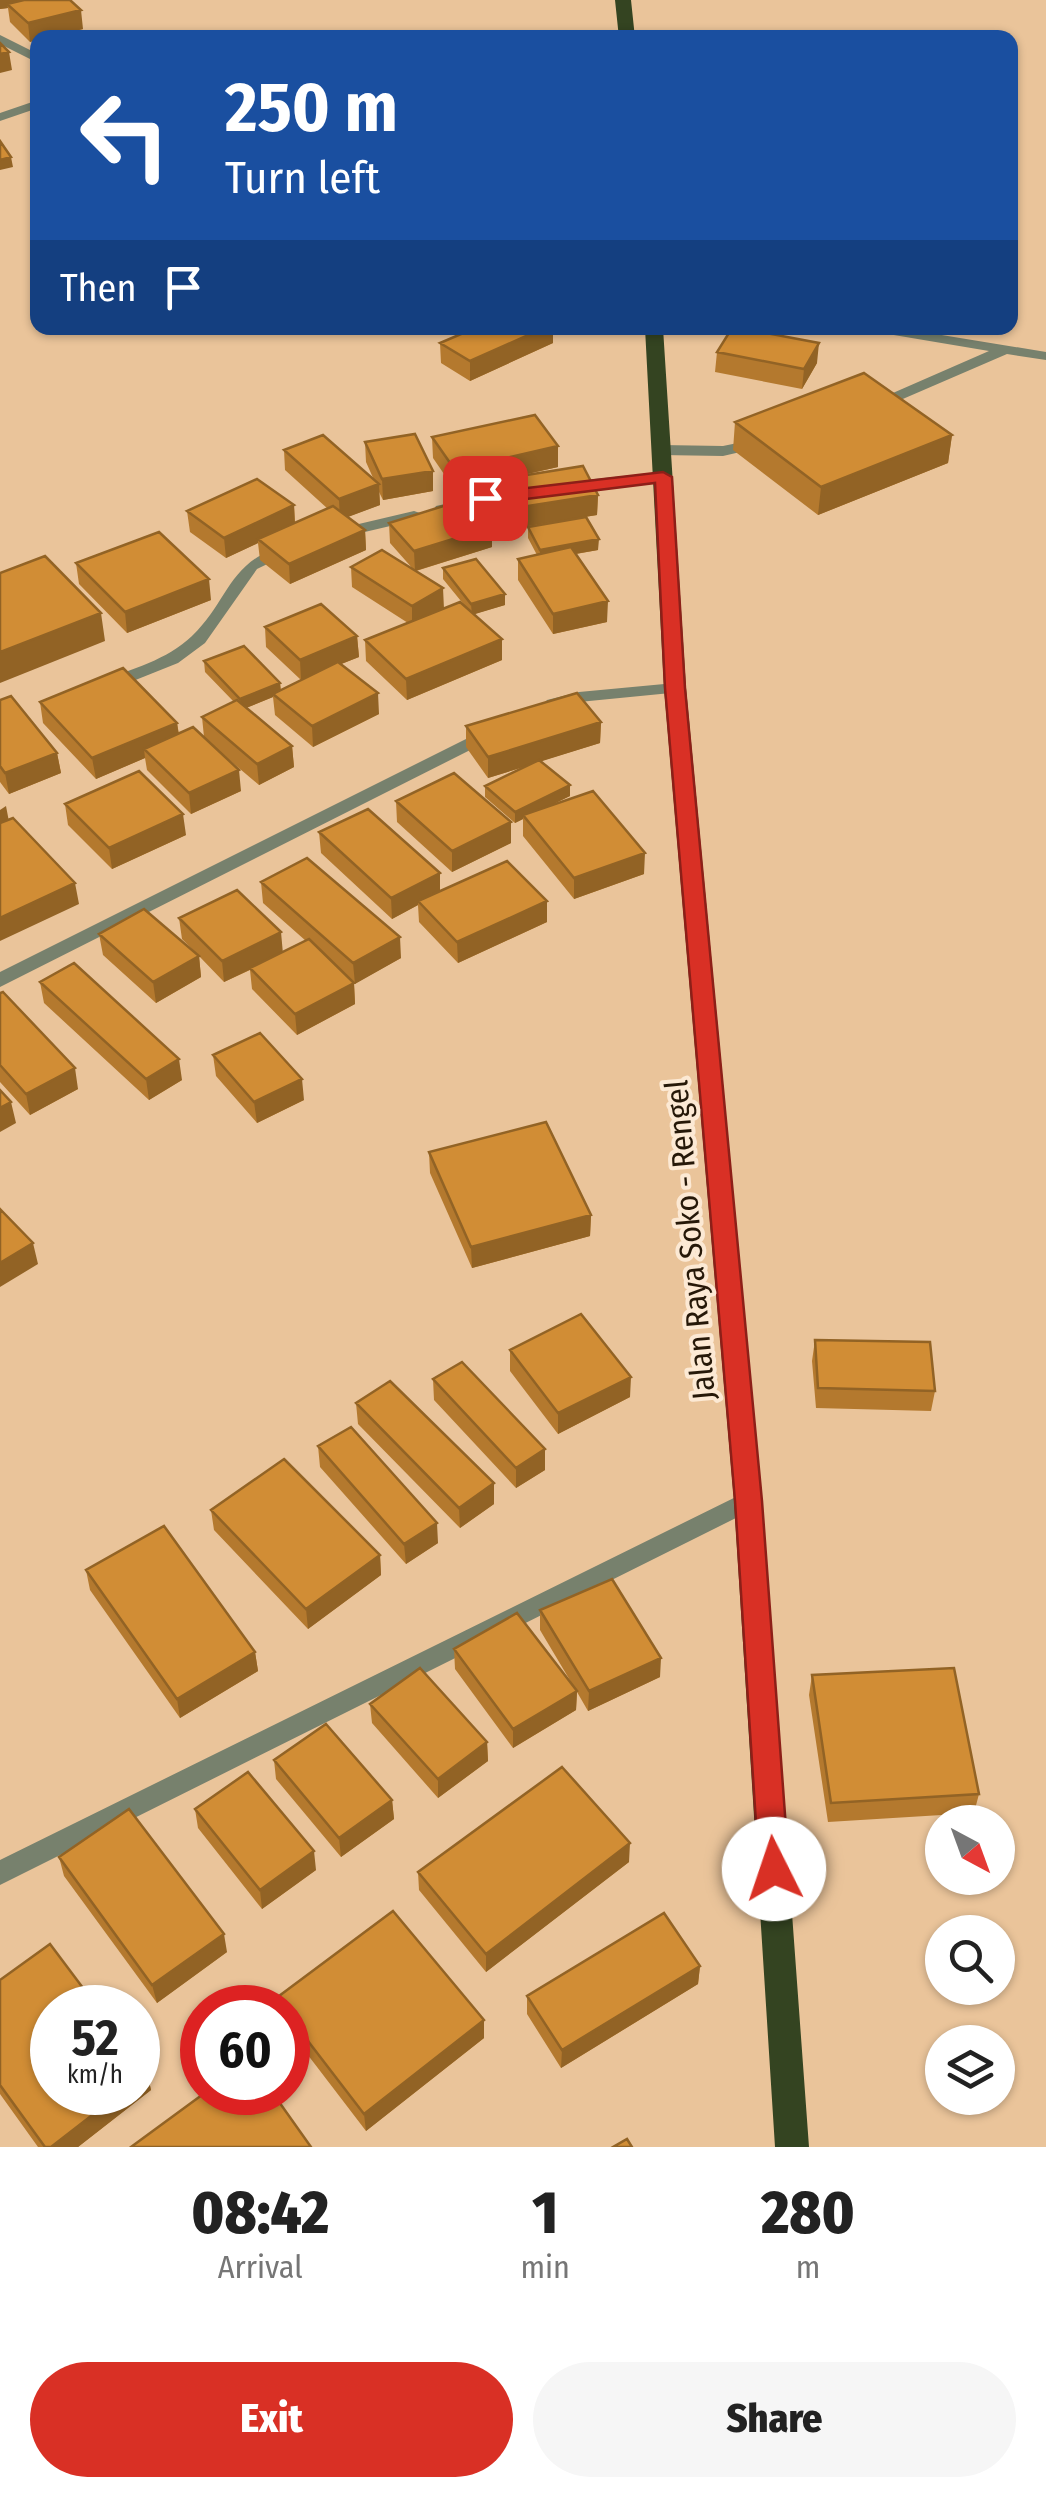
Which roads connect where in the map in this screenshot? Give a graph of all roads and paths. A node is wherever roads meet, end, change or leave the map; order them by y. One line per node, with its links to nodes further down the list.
1 (623, 0): 2 (main road)
2 (627, 30)
3 (0, 39): 4 (street)
4 (30, 56)
5 (30, 107): 6 (street)
6 (0, 117)
7 (654, 335): 13 (main road, Jalan Raya Soko - Rengel)
8 (919, 335): 9 (street)
9 (1006, 349): 10 (street); 11 (street)
10 (1046, 356)
11 (864, 410)
12 (771, 440): 13 (street)
13 (662, 464): 14 (street); 16 (main road, Jalan Raya Soko - Rengel)
14 (324, 537)
15 (306, 542): 17 (street)
16 (675, 688): 18 (street); 21 (main road, Jalan Raya Soko - Rengel)
17 (90, 692)
18 (537, 708)
19 (507, 724): 20 (street)
20 (0, 980)
21 (748, 1501): 22 (street); 23 (main road, Jalan Raya Soko - Rengel)
22 (0, 1872)
23 (792, 2147)

